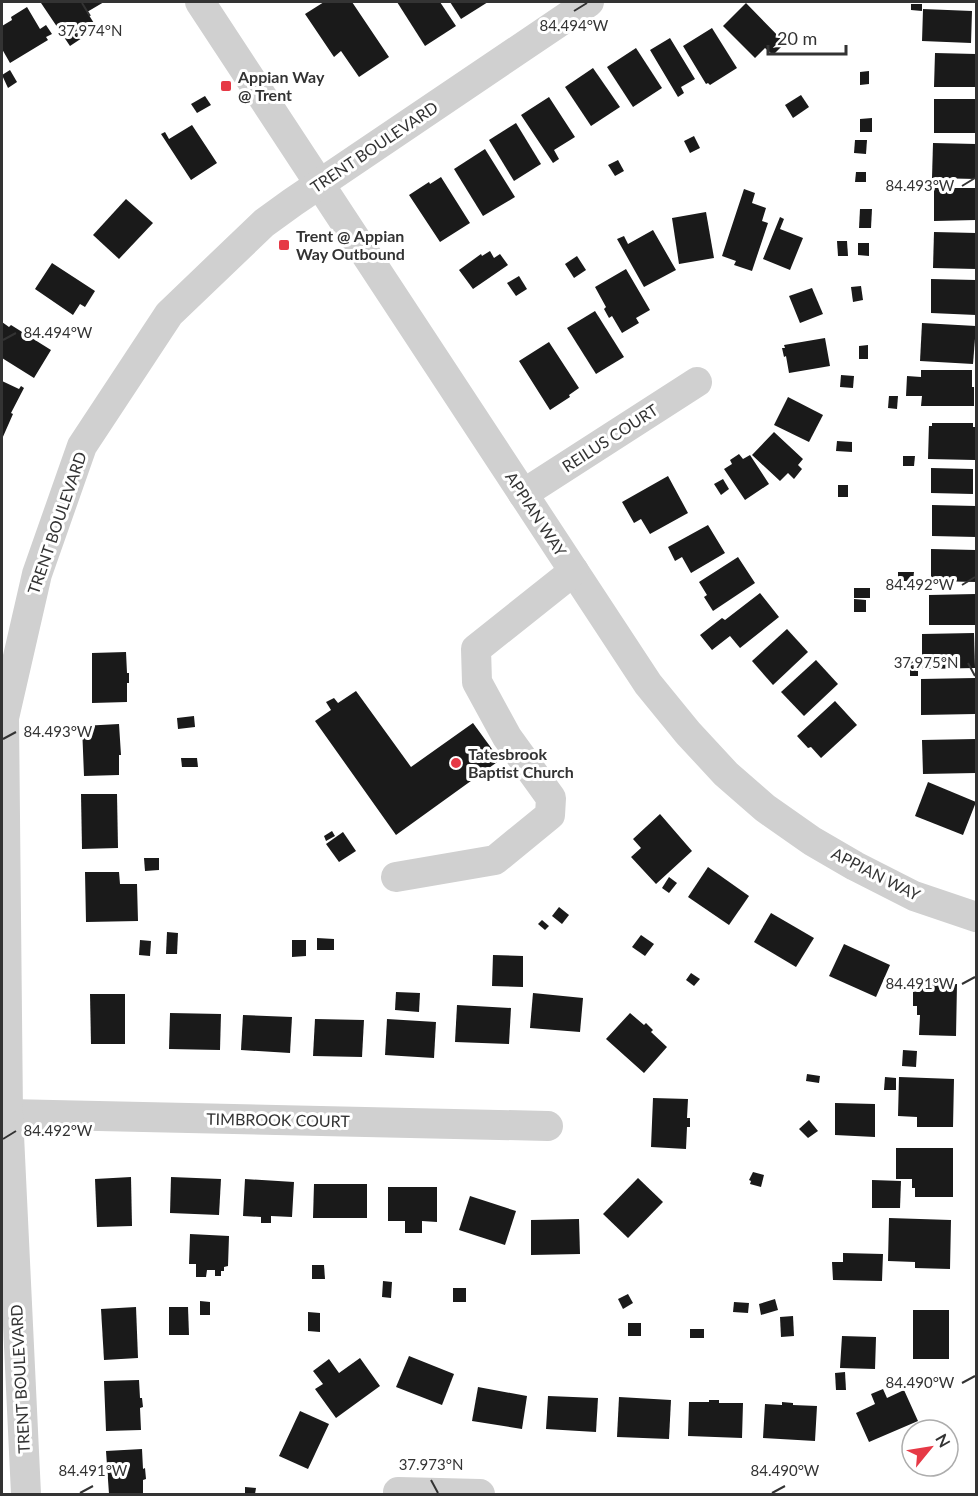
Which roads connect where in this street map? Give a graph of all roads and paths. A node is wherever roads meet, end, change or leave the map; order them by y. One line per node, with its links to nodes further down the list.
1 (200, 2): 3 (street, APPIAN WAY)
2 (589, 2): 3 (street, TRENT BOULEVARD)
3 (320, 184): 5 (street, APPIAN WAY); 9 (street, TRENT BOULEVARD)
4 (697, 382): 5 (street, REILUS COURT)
5 (523, 494): 6 (street, APPIAN WAY)
6 (574, 571): 7 (street); 8 (street, APPIAN WAY)
7 (396, 877)
8 (976, 917)
9 (8, 1114): 10 (street, TIMBROOK COURT); 12 (street, TRENT BOULEVARD)
10 (548, 1126)
11 (398, 1492): 13 (street)
12 (26, 1494)
13 (480, 1494)

